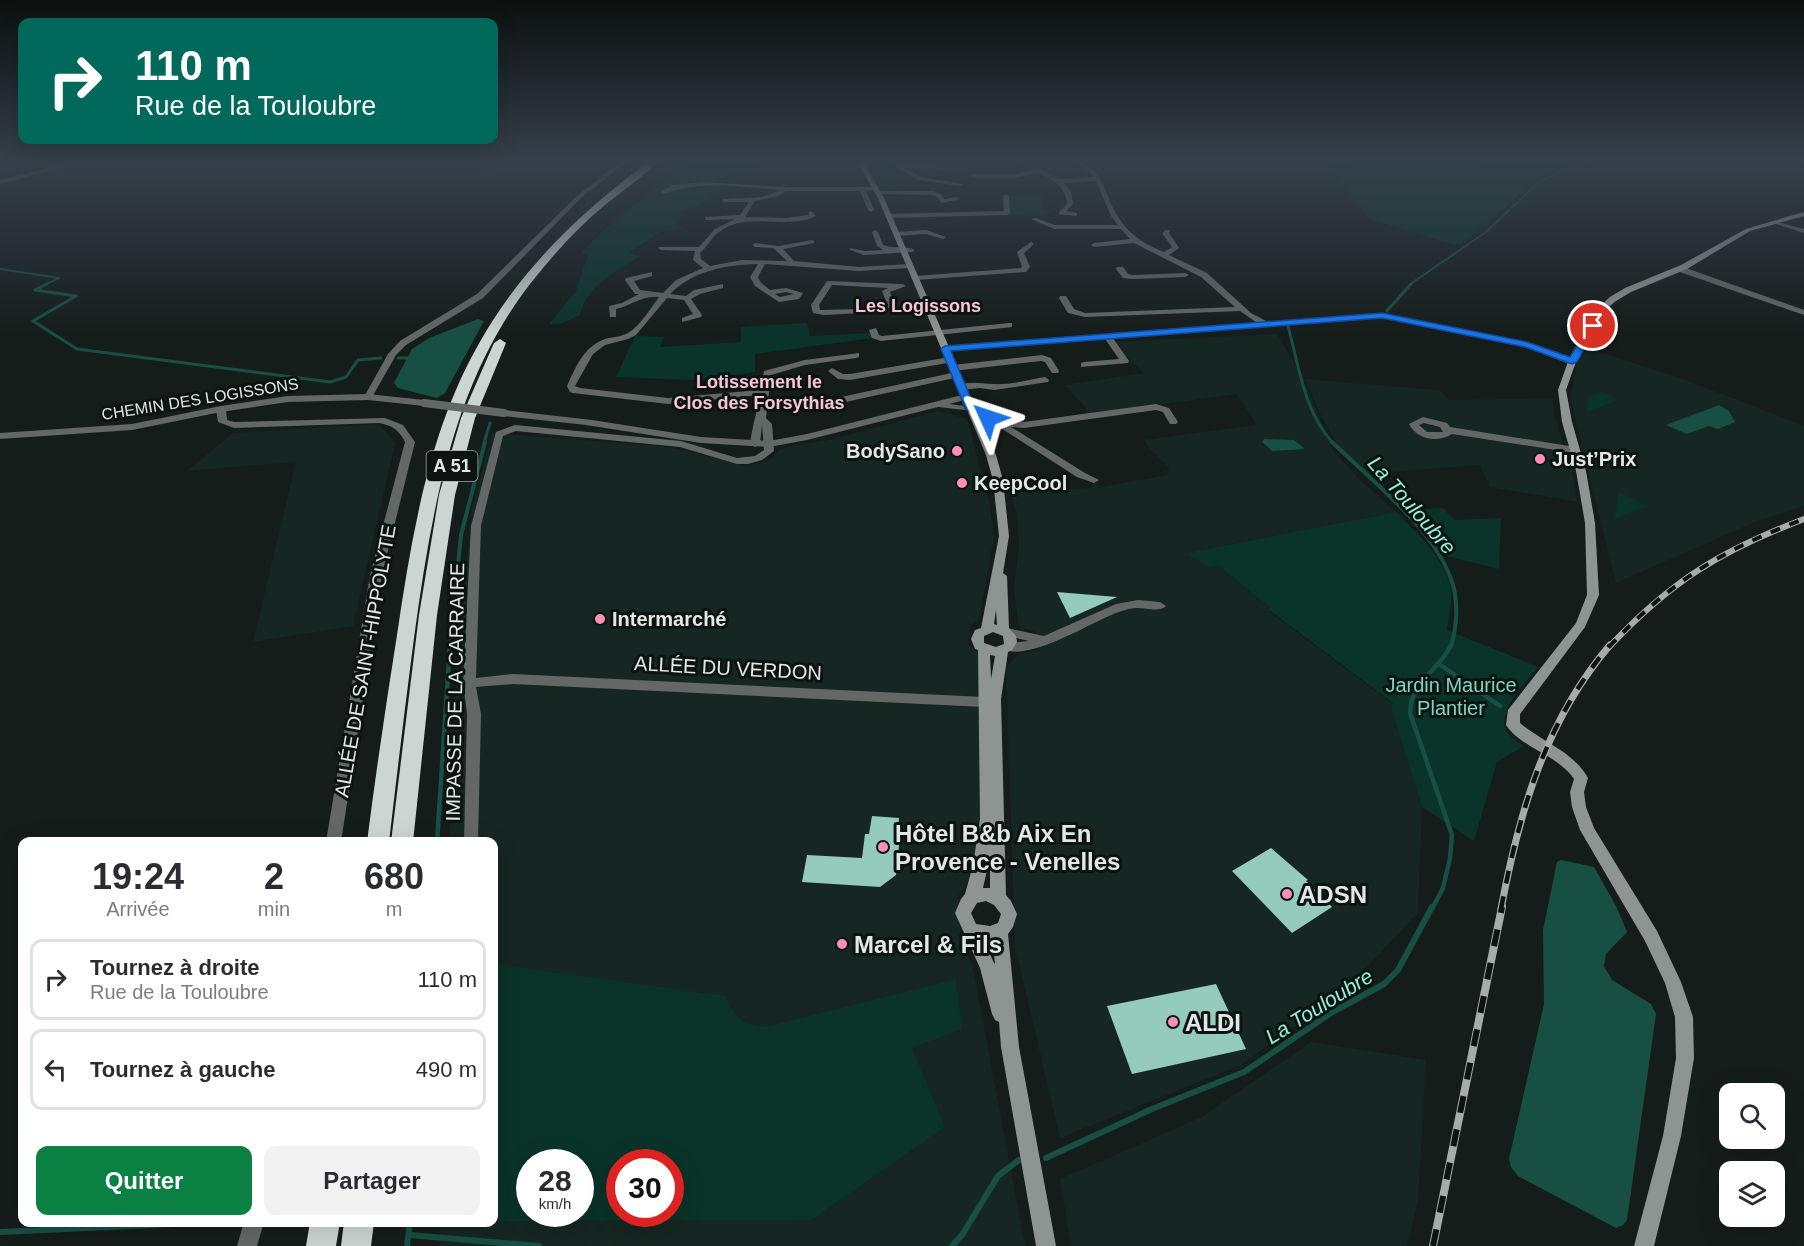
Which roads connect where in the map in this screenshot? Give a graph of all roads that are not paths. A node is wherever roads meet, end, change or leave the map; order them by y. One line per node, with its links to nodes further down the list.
1 (555, 220): 65 (street)
2 (584, 220): 91 (highway, A 51)
3 (595, 220): 92 (highway, A 51)
4 (738, 220): 23 (street)
5 (891, 220): 14 (main road)
6 (1037, 220): 10 (street)
7 (1118, 220): 10 (street)
8 (1782, 220): 9 (main road)
9 (1775, 222): 12 (street); 32 (main road)
10 (1124, 227): 16 (street)
11 (1168, 231): 26 (street)
12 (1804, 231)
13 (874, 232): 25 (street)
14 (896, 234): 15 (street); 25 (main road)
15 (943, 237)
16 (1135, 241): 20 (street); 26 (street)
17 (812, 242): 22 (street)
18 (1030, 244): 35 (street)
19 (755, 245): 22 (street)
20 (1094, 245)
21 (661, 248): 23 (street)
22 (778, 248): 28 (street)
23 (700, 249): 30 (street)
24 (852, 249): 25 (street)
25 (903, 251): 29 (main road)
26 (1163, 256): 33 (street)
27 (766, 263): 28 (street); 30 (street); 38 (street)
28 (791, 264): 29 (street)
29 (909, 266): 35 (main road)
30 (709, 268): 40 (street)
31 (1120, 269): 33 (street)
32 (1680, 269): 46 (street); 57 (main road)
33 (1200, 273): 45 (street)
34 (649, 274): 39 (street)
35 (916, 282): 37 (street); 53 (main road)
36 (720, 286): 41 (street)
37 (902, 286): 43 (street); 44 (street)
38 (770, 292)
39 (645, 294): 40 (street); 47 (street)
40 (664, 297): 41 (street); 64 (street)
41 (687, 298): 50 (street)
42 (1063, 298): 48 (street)
43 (860, 311)
44 (879, 312)
45 (1245, 313): 48 (street); 54 (street); 57 (street)
46 (1804, 313)
47 (613, 315)
48 (1078, 315): 49 (street)
49 (1068, 319)
50 (685, 320)
51 (1010, 325): 53 (street)
52 (873, 330): 53 (street)
53 (938, 332): 55 (main road)
54 (1107, 336): 55 (street); 58 (street)
55 (945, 349): 59 (main road)
56 (856, 355): 64 (street)
57 (1574, 357): 79 (main road)
58 (1084, 365)
59 (953, 368): 60 (street); 61 (street); 63 (main road); 67 (street)
60 (1055, 370)
61 (832, 371)
62 (1045, 380): 63 (street)
63 (962, 387): 66 (main road)
64 (764, 392): 71 (street)
65 (368, 397): 69 (street, CHEMIN DES LOGISSONS); 72 (street, CHEMIN DES LOGISSONS, bridge)
66 (966, 397): 68 (street); 70 (main road)
67 (813, 399)
68 (923, 407): 70 (street); 78 (street)
69 (221, 409): 76 (street, CHEMIN DES LOGISSONS); 90 (street, ALLÉE DE SAINT-HIPPOLYTE)
70 (971, 410): 74 (street); 81 (main road)
71 (761, 419): 77 (street); 78 (street)
72 (584, 422): 77 (street); 77 (street)
73 (1173, 422): 74 (street)
74 (999, 423): 80 (street)
75 (1448, 430): 79 (street)
76 (0, 436)
77 (755, 441): 78 (street)
78 (769, 441): 88 (street, IMPASSE DE LA CARRAIRE)
79 (1575, 450): 106 (main road)
80 (1094, 480)
81 (1000, 557): 83 (main road); 84 (main road)
82 (1160, 606): 85 (street)
83 (987, 628): 84 (main road); 86 (main road)
84 (1005, 631): 85 (street); 87 (main road)
85 (1047, 640): 87 (street)
86 (984, 649): 87 (main road); 89 (main road)
87 (1005, 649): 94 (main road)
88 (469, 683): 89 (street, ALLÉE DU VERDON); 93 (street, IMPASSE DE LA CARRAIRE)
89 (984, 702): 95 (main road)
90 (334, 837)
91 (379, 837)
92 (403, 837)
93 (471, 837)
94 (998, 897): 95 (main road); 97 (main road)
95 (972, 898): 96 (main road)
96 (973, 930): 97 (main road); 98 (main road)
97 (1000, 931): 98 (main road)
98 (1011, 1047): 105 (main road)
99 (253, 1227): 102 (street)
100 (324, 1227): 103 (highway)
101 (358, 1227): 104 (highway)
102 (247, 1246)
103 (321, 1246)
104 (356, 1246)
105 (1046, 1246)
106 (1644, 1246)

